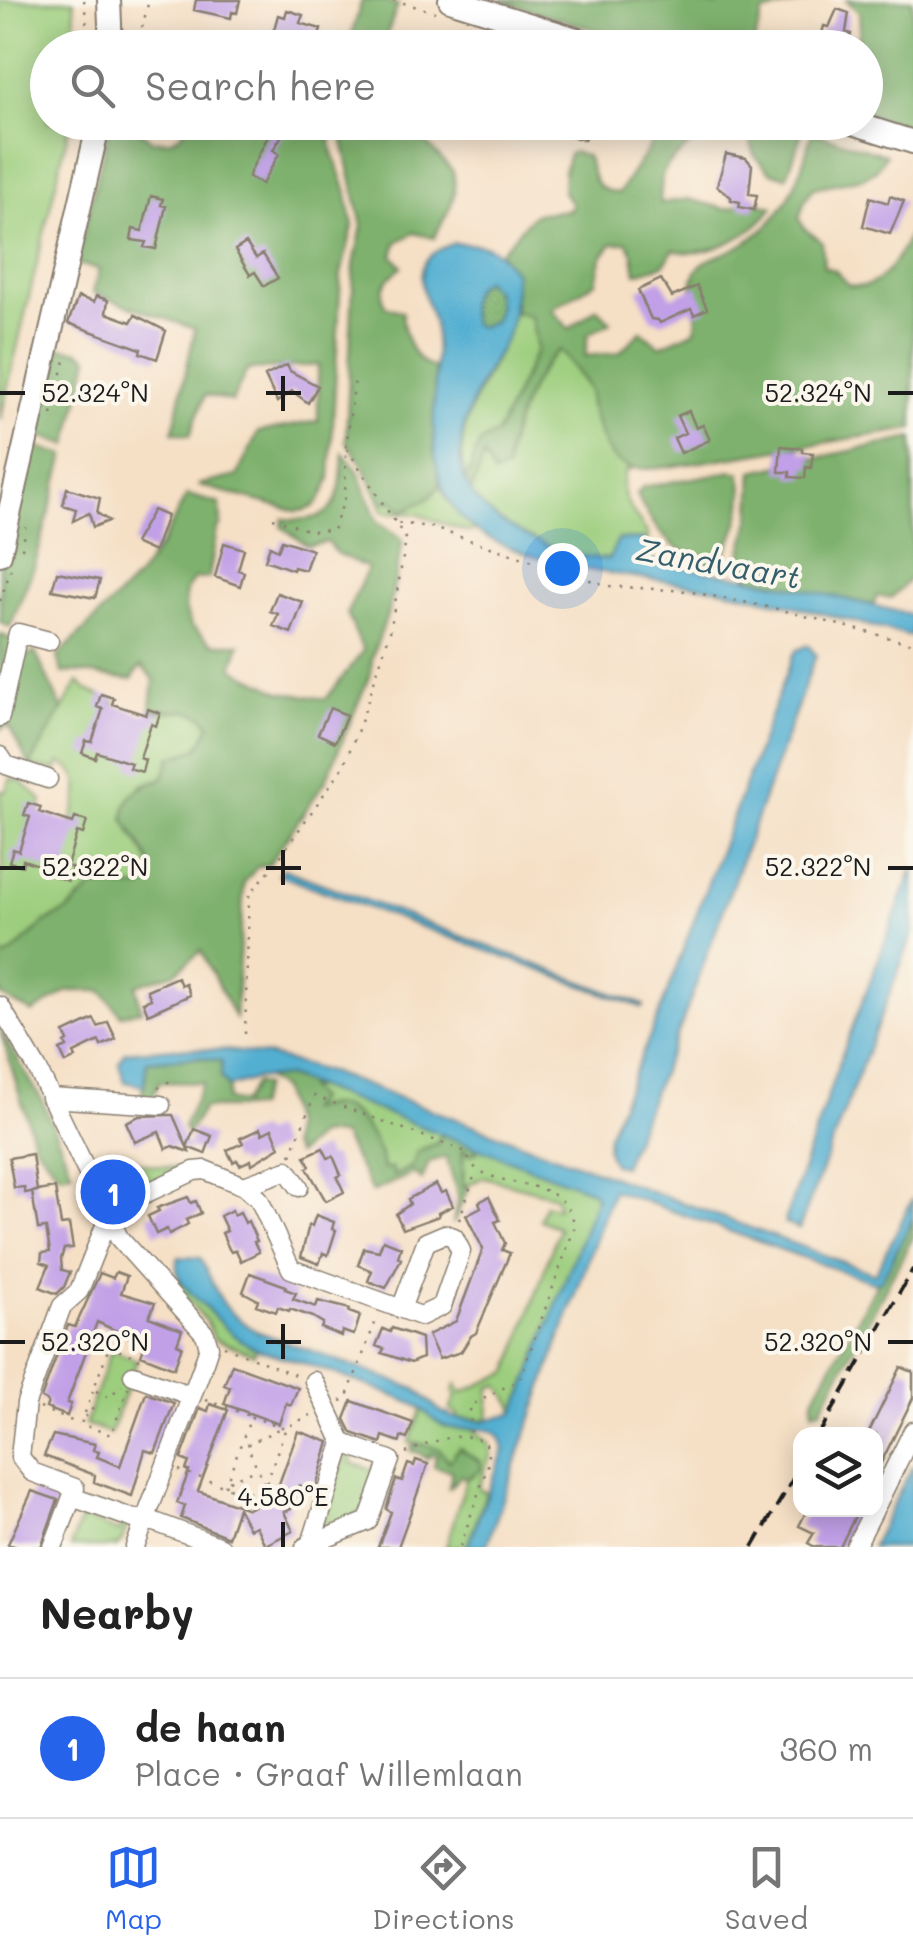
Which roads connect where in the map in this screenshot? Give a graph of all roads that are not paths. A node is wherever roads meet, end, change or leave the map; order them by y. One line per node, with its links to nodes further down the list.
1 (109, 0): 3 (main road)
2 (450, 0): 4 (main road)
3 (110, 30)
4 (547, 30)
5 (883, 132): 7 (main road)
6 (95, 140): 8 (main road)
7 (913, 142)
8 (0, 554)
9 (9, 630): 10 (street); 11 (street)
10 (49, 641)
11 (0, 717)
12 (0, 756): 13 (street)
13 (48, 779)
14 (0, 1006): 15 (street)
15 (50, 1098): 16 (street); 19 (street)
16 (161, 1106)
17 (244, 1186): 18 (street); 19 (street); 20 (street)
18 (299, 1187)
19 (108, 1218): 23 (street); 27 (street)
20 (392, 1306): 20 (street)
21 (132, 1376): 23 (street)
22 (314, 1381): 25 (street)
23 (192, 1396): 29 (street)
24 (913, 1432): 26 (street)
25 (344, 1443): 30 (street); 30 (street)
26 (883, 1490)
27 (72, 1498): 29 (street); 31 (street)
28 (870, 1517): 34 (street)
29 (147, 1519): 32 (street); 33 (street)
30 (308, 1546)
31 (53, 1547)
32 (134, 1547)
33 (221, 1547)
34 (855, 1547)

